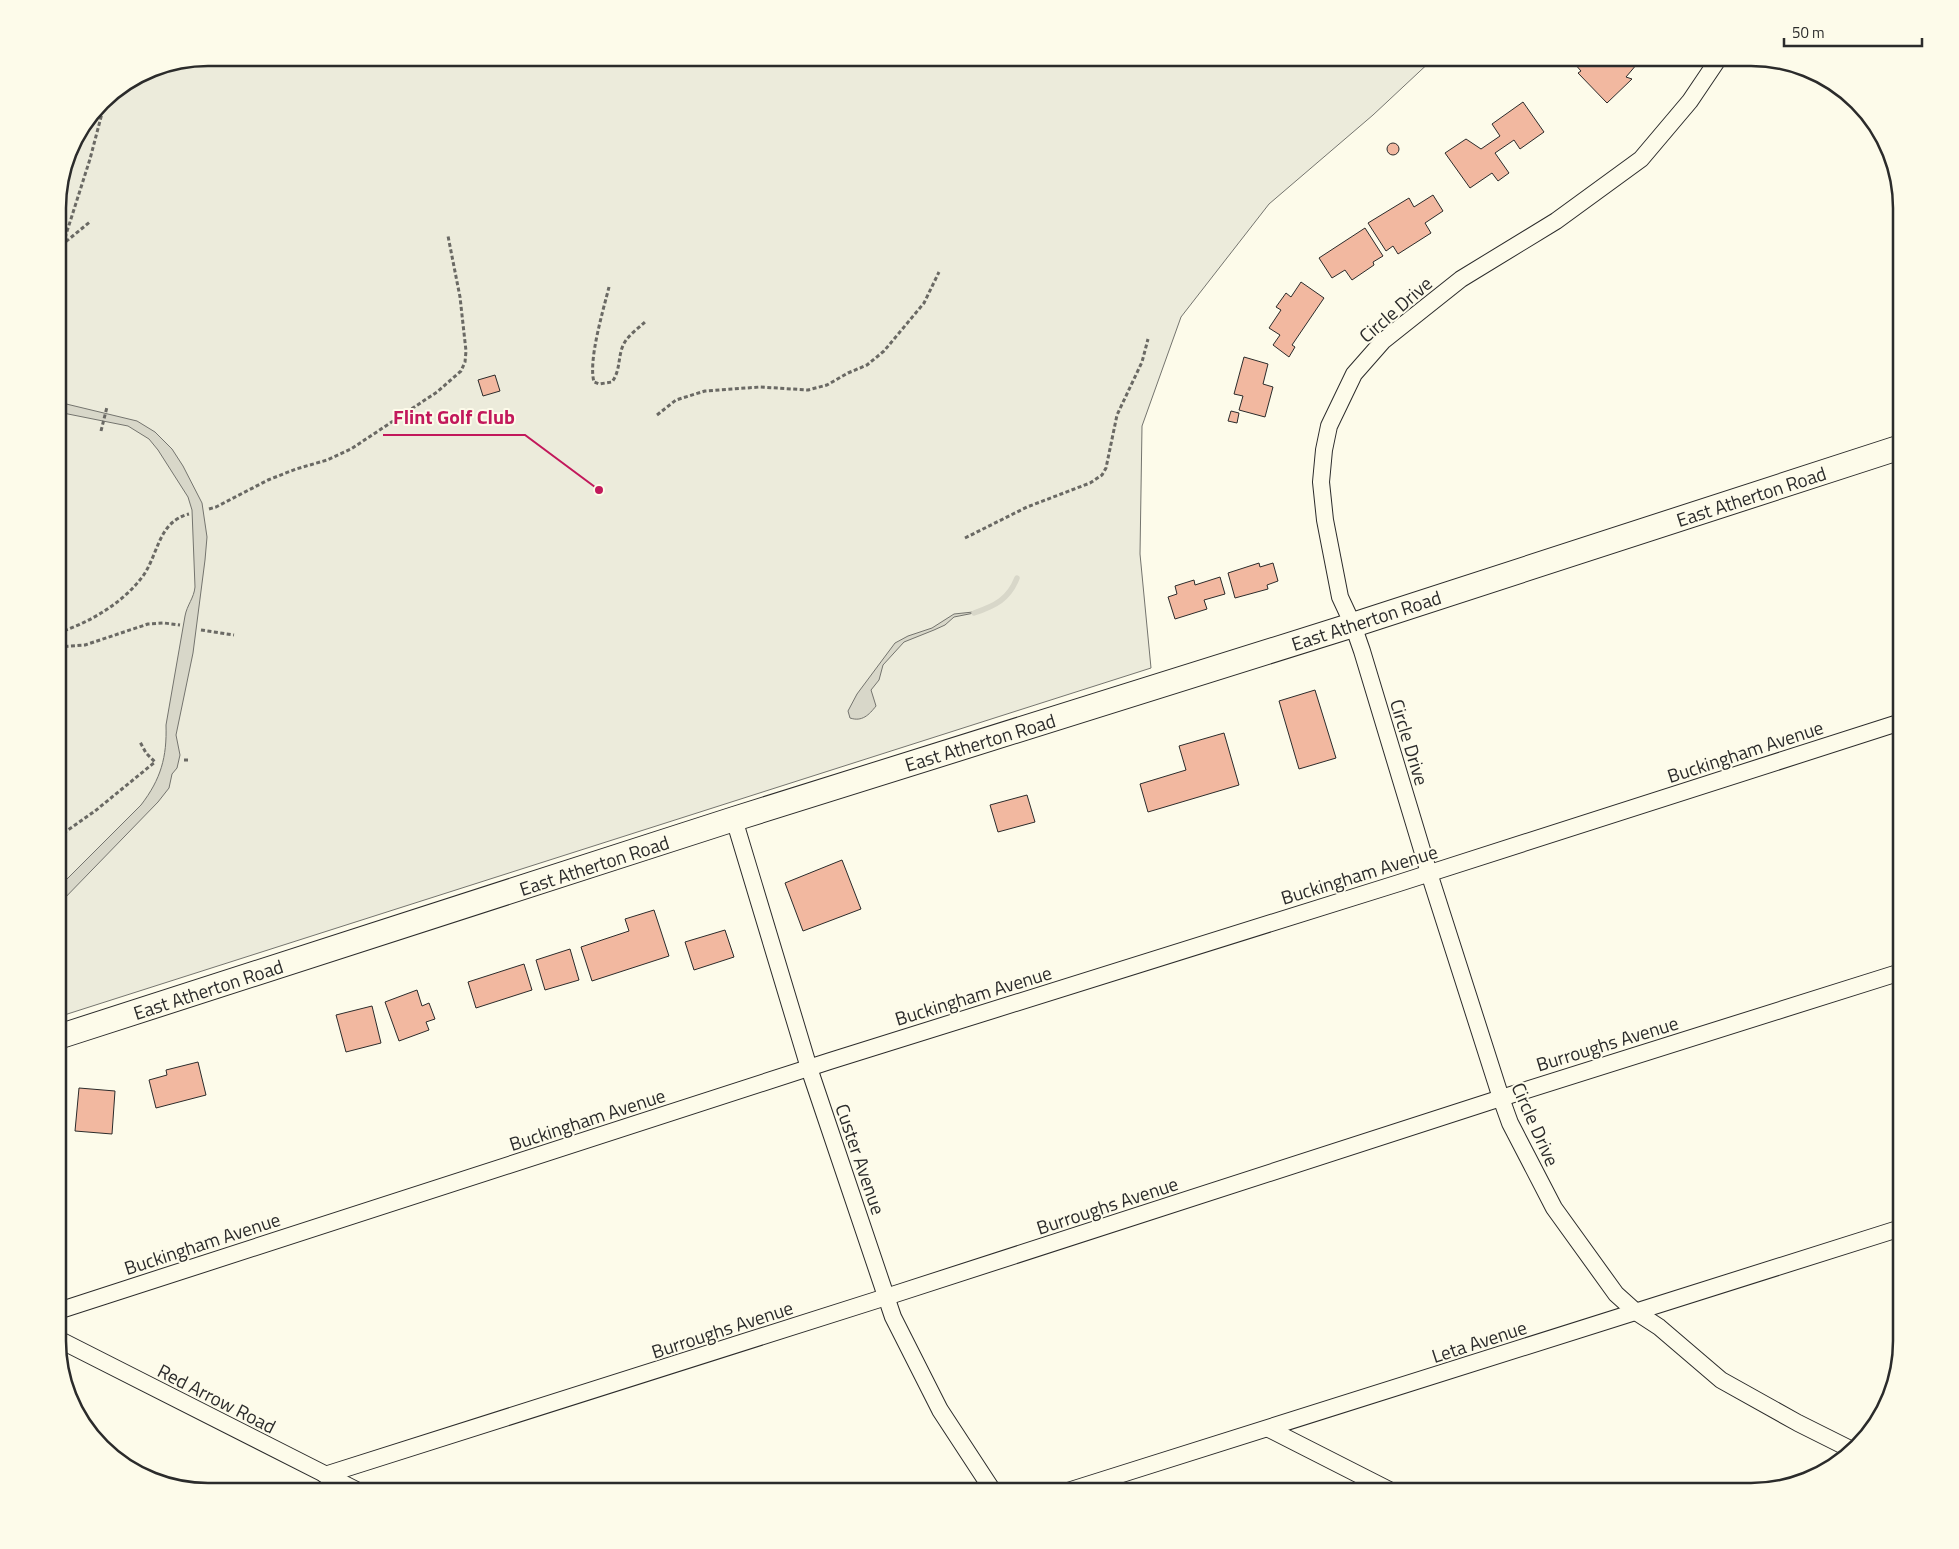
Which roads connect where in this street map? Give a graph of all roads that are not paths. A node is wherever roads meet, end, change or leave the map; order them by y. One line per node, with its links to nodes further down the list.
1 (1714, 66): 3 (street, Circle Drive)
2 (1893, 450): 3 (street, East Atherton Road)
3 (1353, 625): 5 (street, East Atherton Road); 6 (street, Circle Drive)
4 (1893, 725): 6 (street, Buckingham Avenue)
5 (734, 819): 8 (street, East Atherton Road); 9 (street, Custer Avenue)
6 (1429, 873): 9 (street, Buckingham Avenue); 10 (street, Circle Drive)
7 (1893, 975): 10 (street, Burroughs Avenue)
8 (67, 1034)
9 (809, 1068): 12 (street, Custer Avenue); 13 (street, Buckingham Avenue)
10 (1501, 1098): 12 (street, Burroughs Avenue); 14 (street, Circle Drive)
11 (1893, 1231): 14 (street, Leta Avenue)
12 (886, 1297): 18 (street, Burroughs Avenue); 20 (street, Custer Avenue)
13 (67, 1308)
14 (1636, 1312): 16 (street, Leta Avenue); 17 (street, Circle Drive)
15 (67, 1344): 18 (street, Red Arrow Road)
16 (1269, 1429): 21 (street, Leta Avenue); 22 (street)
17 (1845, 1447)
18 (325, 1475): 19 (street, Red Arrow Road)
19 (341, 1483)
20 (987, 1483)
21 (1097, 1483)
22 (1374, 1483)

